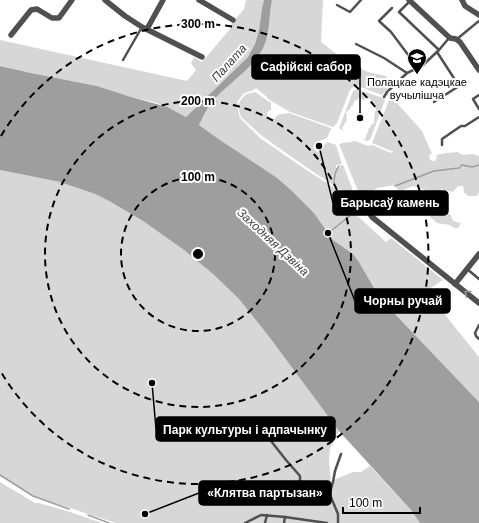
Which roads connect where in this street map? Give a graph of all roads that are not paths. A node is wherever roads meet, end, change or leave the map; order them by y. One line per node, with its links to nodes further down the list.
1 (72, 0): 14 (street)
2 (105, 0): 13 (street)
3 (163, 0): 13 (street)
4 (199, 0): 11 (street)
5 (361, 0): 8 (lane)
6 (409, 0): 15 (street); 18 (lane)
7 (462, 0): 10 (street)
8 (337, 5)
9 (392, 8): 21 (lane)
10 (479, 15)
11 (233, 20)
12 (479, 21): 16 (lane)
13 (144, 28): 19 (street); 20 (lane)
14 (11, 35)
15 (450, 38): 16 (street); 18 (lane)
16 (456, 39): 22 (street)
17 (356, 44): 23 (lane)
18 (438, 51): 21 (lane); 26 (lane)
19 (202, 57)
20 (122, 60)
21 (418, 68): 23 (lane)
22 (479, 70)
23 (407, 73): 25 (lane)
24 (479, 95): 27 (lane)
25 (384, 97)
26 (434, 102)
27 (479, 109)
28 (479, 117): 29 (lane)
29 (442, 145)
30 (366, 208): 34 (street)
31 (479, 255): 32 (street)
32 (467, 269): 33 (lane); 34 (street)
33 (479, 279)
34 (455, 284): 35 (street, one-way to 34)
35 (479, 303)
36 (479, 325): 37 (lane)
37 (479, 339)
38 (256, 422): 40 (lane)
39 (341, 454): 47 (lane)
40 (294, 487)
41 (267, 515): 42 (lane); 43 (lane); 44 (lane)
42 (285, 517): 45 (lane); 46 (lane)
43 (245, 523)
44 (265, 523)
45 (284, 523)
46 (327, 523)
47 (338, 523)

